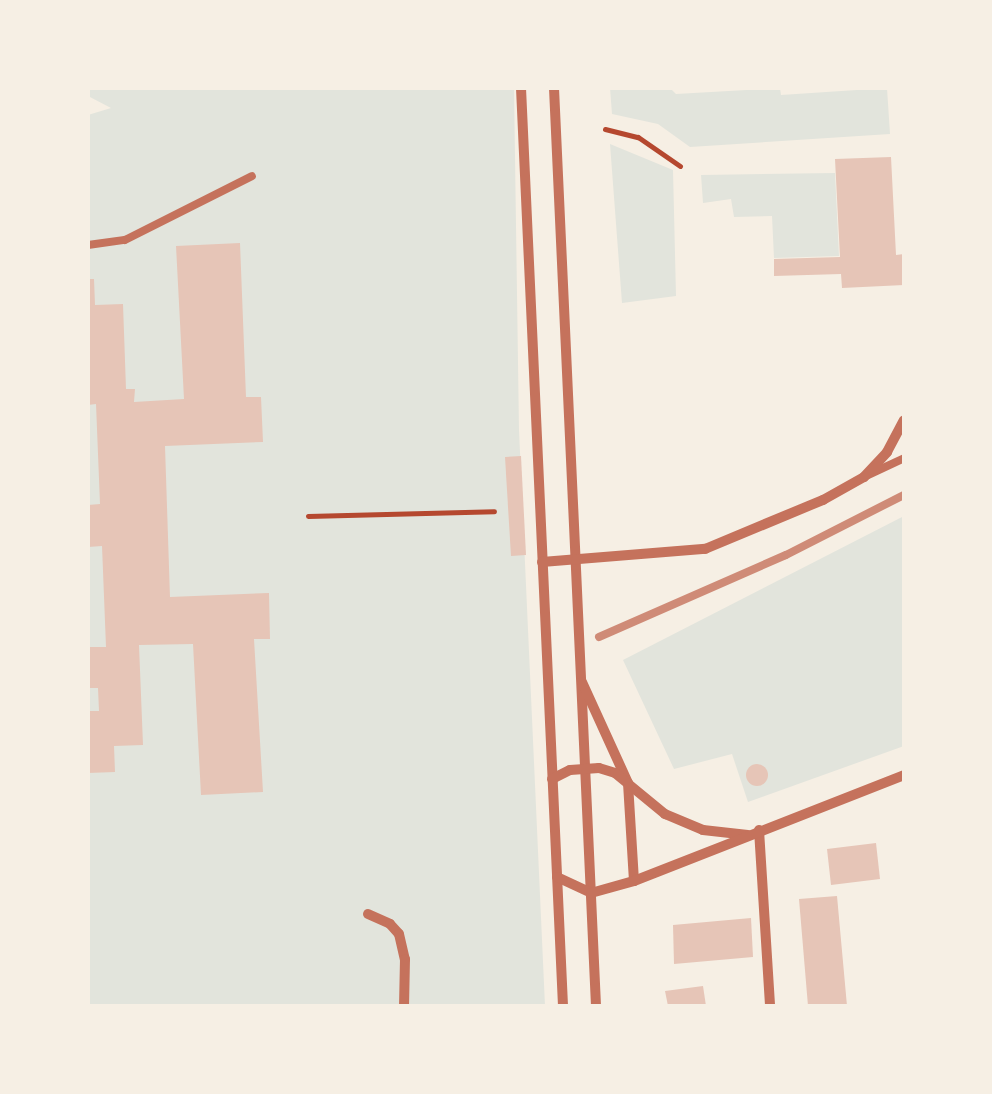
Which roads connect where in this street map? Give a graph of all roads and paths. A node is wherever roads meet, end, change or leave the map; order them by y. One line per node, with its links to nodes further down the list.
1 (521, 88): 13 (street)
2 (554, 88): 12 (street)
3 (605, 129): 4 (path)
4 (680, 166)
5 (252, 176): 6 (lane)
6 (88, 245)
7 (904, 420): 9 (street)
8 (904, 458): 9 (lane)
9 (864, 477): 12 (street)
10 (494, 512): 11 (path)
11 (308, 516)
12 (575, 560): 13 (street); 14 (street)
13 (542, 562): 17 (street)
14 (580, 676): 15 (street); 18 (street)
15 (583, 768): 17 (street); 18 (street); 22 (street)
16 (904, 774): 19 (street)
17 (552, 779): 20 (street)
18 (628, 783): 19 (street); 21 (street)
19 (754, 833): 21 (street); 27 (street)
20 (557, 877): 22 (street); 25 (street)
21 (634, 881): 22 (street)
22 (591, 893): 26 (street)
23 (368, 914): 24 (street)
24 (404, 1006)
25 (563, 1006)
26 (596, 1006)
27 (770, 1006)

